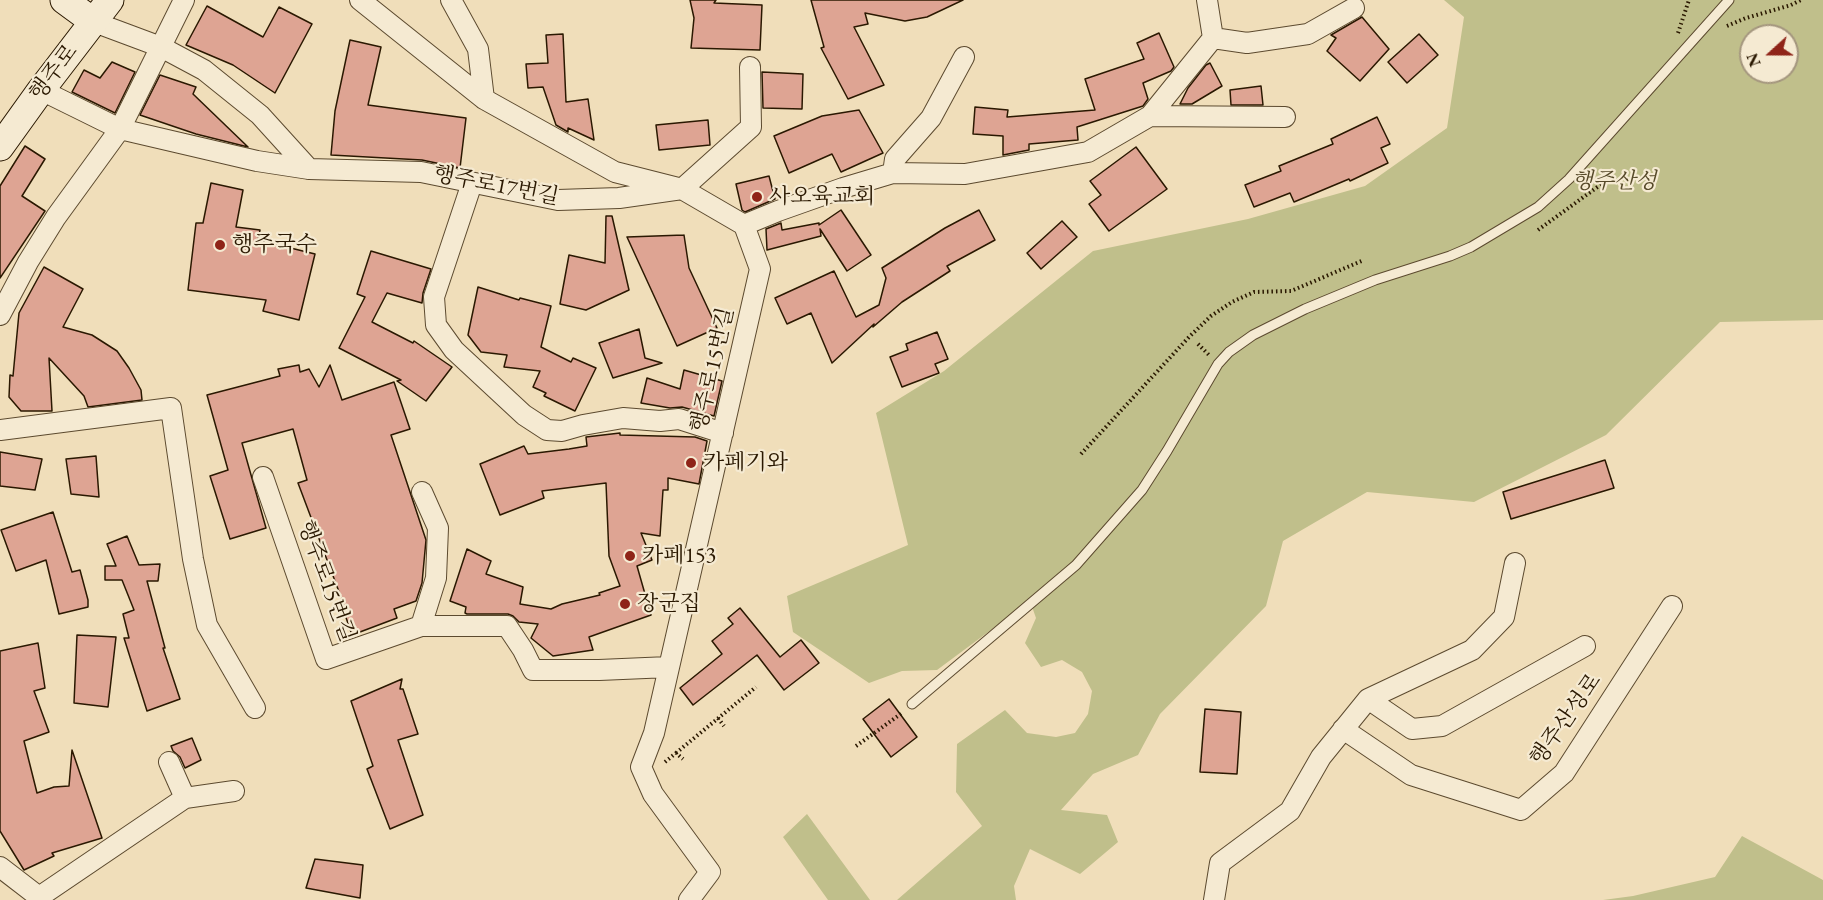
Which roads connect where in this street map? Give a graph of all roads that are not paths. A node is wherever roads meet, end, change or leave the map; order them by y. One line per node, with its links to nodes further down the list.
1 (63, 0): 9 (main road)
2 (110, 0): 9 (main road, 행주로)
3 (184, 0): 11 (street)
4 (360, 0): 15 (street)
5 (451, 0): 15 (street)
6 (1207, 0): 10 (street)
7 (1729, 0): 36 (lane)
8 (1354, 8): 10 (street)
9 (94, 22): 11 (street); 14 (main road, 행주로)
10 (1213, 38): 16 (street)
11 (161, 47): 18 (street); 20 (street)
12 (964, 57): 21 (street)
13 (750, 67): 23 (street)
14 (41, 90): 18 (street, 행주로17번길); 19 (main road, 행주로)
15 (484, 99): 23 (street)
16 (1150, 116): 17 (street); 21 (street)
17 (1285, 117)
18 (120, 129): 20 (street, 행주로17번길); 25 (street)
19 (0, 147)
20 (309, 169): 22 (street, 행주로17번길)
21 (893, 173): 24 (street)
22 (472, 183): 23 (street, 행주로17번길); 27 (street)
23 (682, 189): 24 (street)
24 (744, 225): 27 (street, 행주로15번길)
25 (0, 315)
26 (0, 430): 37 (street)
27 (723, 433): 34 (street, 행주로15번길)
28 (263, 477): 32 (street, 행주로15번길)
29 (422, 492): 32 (street)
30 (1515, 563): 35 (street)
31 (1672, 606): 38 (street, 행주산성로)
32 (422, 626): 34 (street, 행주로15번길)
33 (1585, 646): 35 (street)
34 (669, 667): 44 (street, 행주로15번길)
35 (1368, 699): 38 (street)
36 (912, 704)
37 (255, 708)
38 (1343, 729): 45 (street)
39 (169, 762): 41 (street)
40 (234, 791): 41 (street)
41 (185, 798): 43 (street)
42 (0, 867): 43 (street)
43 (39, 898)
44 (689, 900)
45 (1214, 900)

